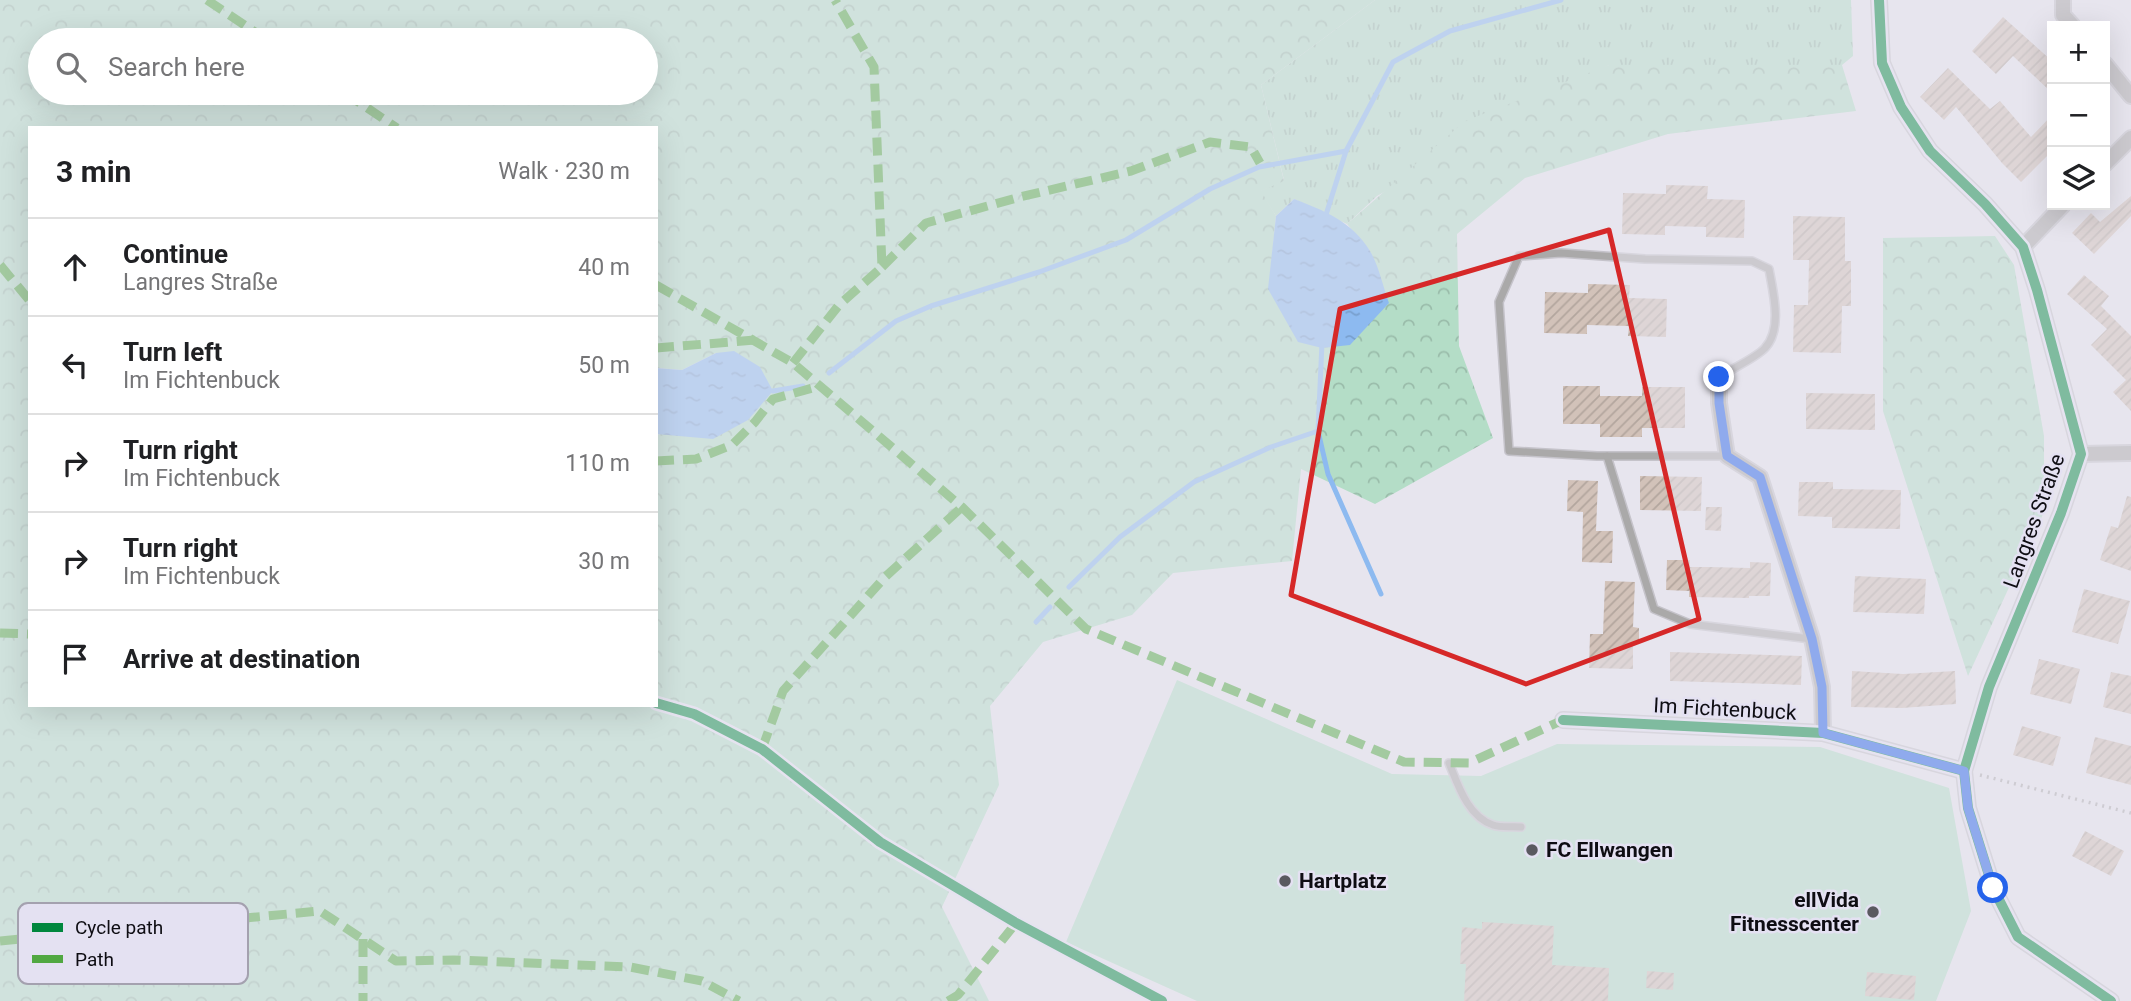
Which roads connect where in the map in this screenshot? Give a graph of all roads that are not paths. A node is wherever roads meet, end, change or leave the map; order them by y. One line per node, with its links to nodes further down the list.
1 (1878, 0): 9 (street, Langres Straße)
2 (2063, 0): 3 (street)
3 (2068, 21)
4 (2110, 70): 5 (street)
5 (2131, 96)
6 (2130, 142): 7 (street)
7 (2110, 160)
8 (2058, 210): 9 (street)
9 (2023, 247): 12 (street, Langres Straße)
10 (1719, 377): 13 (lane); 14 (street)
11 (2131, 453): 12 (street)
12 (2081, 454): 19 (street, Langres Straße)
13 (1607, 456): 14 (lane); 15 (lane)
14 (1727, 456): 15 (street, Im Fichtenbuck)
15 (1812, 639): 17 (street, Im Fichtenbuck)
16 (1563, 720): 17 (street, Im Fichtenbuck)
17 (1823, 733): 19 (street, Im Fichtenbuck)
18 (1450, 763): 20 (lane)
19 (1964, 771): 21 (street, Langres Straße)
20 (1521, 827)
21 (2111, 1001)

